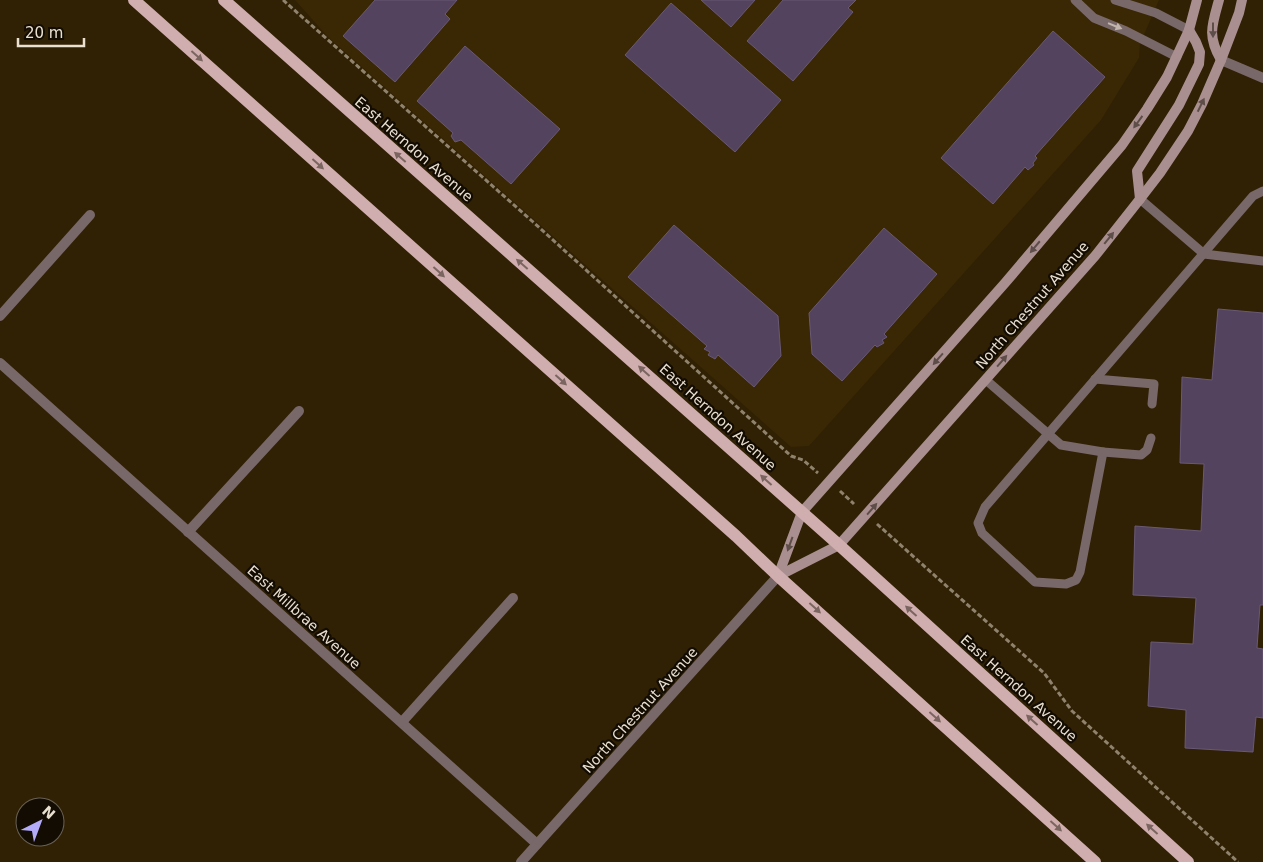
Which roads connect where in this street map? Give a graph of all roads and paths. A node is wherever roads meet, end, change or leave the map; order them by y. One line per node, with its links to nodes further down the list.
1 (134, 0): 32 (main road, one-way to 32)
2 (224, 0): 28 (main road, East Herndon Avenue, one-way to 2)
3 (284, 0): 27 (path)
4 (1075, 0): 10 (lane, one-way to 10)
5 (1115, 0): 9 (lane)
6 (1197, 0): 9 (main road, North Chestnut Avenue)
7 (1219, 0): 11 (main road, one-way to 11)
8 (1242, 0): 11 (main road, North Chestnut Avenue)
9 (1189, 30): 10 (main road, North Chestnut Avenue); 14 (main road)
10 (1176, 57): 27 (main road, North Chestnut Avenue, one-way to 27)
11 (1221, 60): 12 (street); 14 (main road, North Chestnut Avenue, one-way to 11)
12 (1263, 78)
13 (1263, 191): 16 (lane)
14 (1140, 199): 16 (lane); 21 (main road, North Chestnut Avenue, one-way to 14)
15 (90, 215): 18 (street)
16 (1204, 254): 17 (lane); 20 (lane)
17 (1263, 261)
18 (0, 316)
19 (0, 363): 30 (street, East Millbrae Avenue)
20 (1096, 379): 22 (lane); 24 (lane)
21 (986, 380): 24 (lane); 29 (main road, North Chestnut Avenue, one-way to 21)
22 (1152, 404)
23 (299, 411): 30 (street)
24 (1048, 434): 26 (lane); 26 (lane)
25 (1151, 438): 26 (lane)
26 (1103, 452)
27 (829, 482): 28 (main road, North Chestnut Avenue); 29 (path)
28 (802, 512): 31 (main road, East Herndon Avenue); 32 (main road, North Chestnut Avenue, one-way to 32)
29 (866, 515): 31 (main road, North Chestnut Avenue); 39 (path)
30 (188, 532): 34 (street, East Millbrae Avenue)
31 (839, 545): 32 (main road, North Chestnut Avenue); 38 (main road, East Herndon Avenue, one-way to 31)
32 (778, 576): 35 (street, North Chestnut Avenue); 37 (main road, one-way to 37)
33 (513, 598): 34 (street)
34 (402, 722): 35 (street, East Millbrae Avenue)
35 (537, 844): 36 (street, North Chestnut Avenue)
36 (521, 862)
37 (1095, 862)
38 (1188, 862)
39 (1238, 862)

